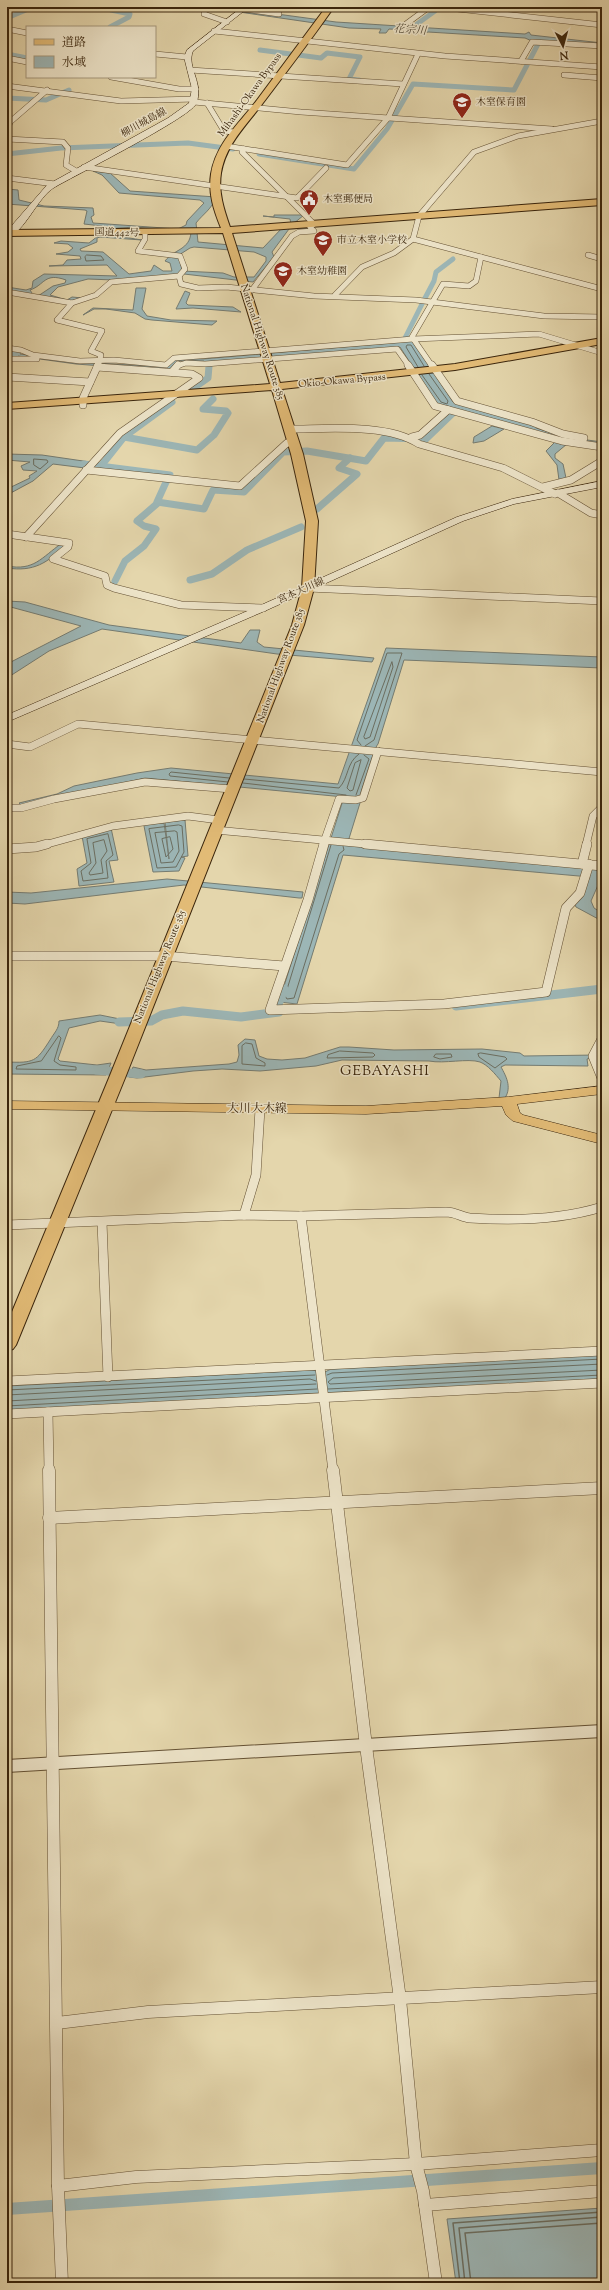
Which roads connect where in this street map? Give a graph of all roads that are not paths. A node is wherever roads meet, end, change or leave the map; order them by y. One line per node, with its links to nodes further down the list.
1 (205, 7): 7 (street)
2 (330, 7): 13 (highway, Mihashi-Okawa Bypass)
3 (429, 7): 8 (street)
4 (439, 7): 9 (street)
5 (243, 10): 6 (street); 7 (main road)
6 (280, 14)
7 (226, 22): 11 (main road)
8 (406, 24)
9 (602, 25)
10 (7, 29): 12 (street)
11 (214, 31): 13 (street); 17 (main road)
12 (26, 33)
13 (304, 42): 16 (street); 23 (highway, Mihashi-Okawa Bypass)
14 (602, 46): 19 (street)
15 (156, 54): 17 (street)
16 (418, 54): 19 (street); 27 (street)
17 (187, 57): 22 (main road)
18 (7, 58): 20 (street)
19 (523, 61): 21 (street)
20 (26, 62)
21 (602, 67)
22 (190, 70): 23 (street); 29 (main road)
23 (277, 76): 27 (street); 33 (highway, Mihashi-Okawa Bypass)
24 (564, 76): 26 (street)
25 (118, 78): 29 (street)
26 (602, 78)
27 (403, 84): 34 (street)
28 (7, 86): 30 (street)
29 (196, 89): 31 (main road)
30 (47, 90): 31 (street); 36 (street)
31 (194, 100): 32 (street); 42 (main road, 柳川城島線)
32 (207, 103): 33 (street); 38 (street)
33 (255, 108): 34 (street); 38 (highway, Mihashi-Okawa Bypass)
34 (390, 118): 37 (street); 41 (street)
35 (602, 121): 37 (street)
36 (7, 129)
37 (552, 129): 50 (street)
38 (234, 132): 40 (highway, Mihashi-Okawa Bypass)
39 (7, 139): 44 (street)
40 (226, 146): 41 (street); 47 (highway, Mihashi-Okawa Bypass)
41 (243, 150): 48 (street)
42 (84, 167): 44 (main road, 柳川城島線); 47 (street)
43 (326, 168): 48 (street)
44 (76, 171): 46 (main road, 柳川城島線)
45 (7, 178): 46 (street)
46 (55, 184): 54 (main road, 柳川城島線)
47 (215, 187): 48 (street); 52 (highway, Mihashi-Okawa Bypass)
48 (286, 197): 51 (street)
49 (602, 202): 50 (highway)
50 (419, 216): 51 (highway); 55 (street)
51 (314, 224): 52 (highway); 60 (street)
52 (227, 231): 53 (highway, 国道442号); 60 (highway, National Highway Route 385)
53 (144, 233): 54 (highway, 国道442号); 59 (street)
54 (8, 234)
55 (413, 239): 57 (street); 63 (street)
56 (588, 255): 58 (street)
57 (481, 257): 61 (street); 64 (street)
58 (602, 259)
59 (178, 276): 60 (street); 65 (street)
60 (248, 289): 63 (street); 74 (highway, National Highway Route 385)
61 (602, 289)
62 (7, 292): 65 (street)
63 (335, 295): 64 (street)
64 (432, 302): 66 (street); 67 (street)
65 (72, 303): 76 (street)
66 (602, 317)
67 (413, 339): 69 (street); 74 (street); 79 (street)
68 (602, 341): 69 (highway, Okio-Okawa Bypass)
69 (578, 346): 72 (street); 79 (highway, Okio-Okawa Bypass)
70 (602, 346): 72 (highway, Okio-Okawa Bypass)
71 (7, 348): 76 (street)
72 (589, 349): 73 (street); 79 (highway, Okio-Okawa Bypass)
73 (602, 353)
74 (266, 354): 76 (street); 78 (street); 80 (street); 83 (highway, National Highway Route 385)
75 (7, 359): 77 (street)
76 (101, 360): 77 (street)
77 (97, 367): 78 (street); 82 (street)
78 (172, 372): 84 (street)
79 (436, 373): 80 (highway, Okio-Okawa Bypass); 91 (street)
80 (417, 376): 83 (highway, Okio-Okawa Bypass); 87 (street)
81 (7, 377): 82 (street)
82 (90, 382): 85 (street)
83 (277, 388): 84 (highway, Okio-Okawa Bypass); 89 (highway, National Highway Route 385)
84 (172, 396): 85 (highway, Okio-Okawa Bypass); 95 (street)
85 (83, 403): 86 (highway, Okio-Okawa Bypass); 88 (highway, Okio-Okawa Bypass)
86 (7, 406)
87 (448, 410): 90 (street); 92 (street)
88 (7, 411)
89 (289, 429): 90 (street); 93 (highway, National Highway Route 385)
90 (412, 439): 97 (street)
91 (602, 441)
92 (602, 447)
93 (294, 448): 95 (street); 102 (highway, National Highway Route 385)
94 (602, 462): 97 (street)
95 (88, 467): 101 (street)
96 (602, 484): 98 (main road, 宮本大川線)
97 (543, 487): 98 (street)
98 (556, 494): 99 (street); 102 (main road, 宮本大川線)
99 (602, 515)
100 (7, 534): 101 (street)
101 (26, 537): 104 (street)
102 (308, 588): 103 (street); 104 (main road, 宮本大川線); 106 (highway, National Highway Route 385)
103 (602, 601)
104 (263, 608): 105 (main road, 宮本大川線)
105 (7, 719)
106 (253, 740): 107 (street); 108 (street); 110 (highway, National Highway Route 385)
107 (7, 744)
108 (376, 751): 109 (street); 114 (street)
109 (602, 772)
110 (231, 789): 112 (street); 113 (highway, National Highway Route 385)
111 (602, 807): 116 (street)
112 (7, 808)
113 (217, 825): 114 (street); 115 (street); 119 (highway, National Highway Route 385)
114 (325, 840): 116 (street); 120 (street)
115 (7, 849)
116 (586, 864): 117 (street); 120 (street)
117 (602, 866)
118 (7, 956): 119 (street)
119 (165, 956): 120 (street); 126 (highway, National Highway Route 385)
120 (284, 966)
121 (602, 1039): 122 (street)
122 (602, 1078)
123 (602, 1090): 124 (main road, 大川大木線)
124 (508, 1101): 127 (main road, 大川大木線); 128 (main road)
125 (7, 1106): 126 (main road, 大川大木線)
126 (104, 1108): 127 (main road, 大川大木線); 133 (highway, National Highway Route 385)
127 (260, 1108): 130 (street)
128 (602, 1140)
129 (602, 1207): 131 (street)
130 (244, 1215): 131 (street); 132 (street)
131 (301, 1216): 137 (street)
132 (102, 1222): 133 (street); 138 (street)
133 (56, 1224): 134 (street); 135 (highway, National Highway Route 385)
134 (7, 1225)
135 (7, 1345)
136 (602, 1351): 137 (street)
137 (320, 1368): 138 (street); 141 (street)
138 (108, 1377): 139 (street)
139 (7, 1381)
140 (602, 1383): 141 (street)
141 (324, 1395): 142 (street); 145 (street)
142 (48, 1412): 143 (street); 146 (street)
143 (7, 1414)
144 (602, 1488): 145 (street)
145 (337, 1501): 146 (street); 148 (street)
146 (49, 1518): 149 (street)
147 (602, 1731): 148 (street)
148 (366, 1746): 149 (street); 152 (street)
149 (54, 1763): 150 (street); 153 (street)
150 (7, 1766)
151 (602, 1987): 152 (street)
152 (400, 2000): 153 (street); 155 (street)
153 (57, 2023): 156 (street)
154 (602, 2150): 155 (street)
155 (418, 2170): 156 (street); 158 (street)
156 (58, 2189): 159 (street)
157 (602, 2191): 158 (street)
158 (425, 2205): 160 (street)
159 (62, 2283)
160 (436, 2283)

